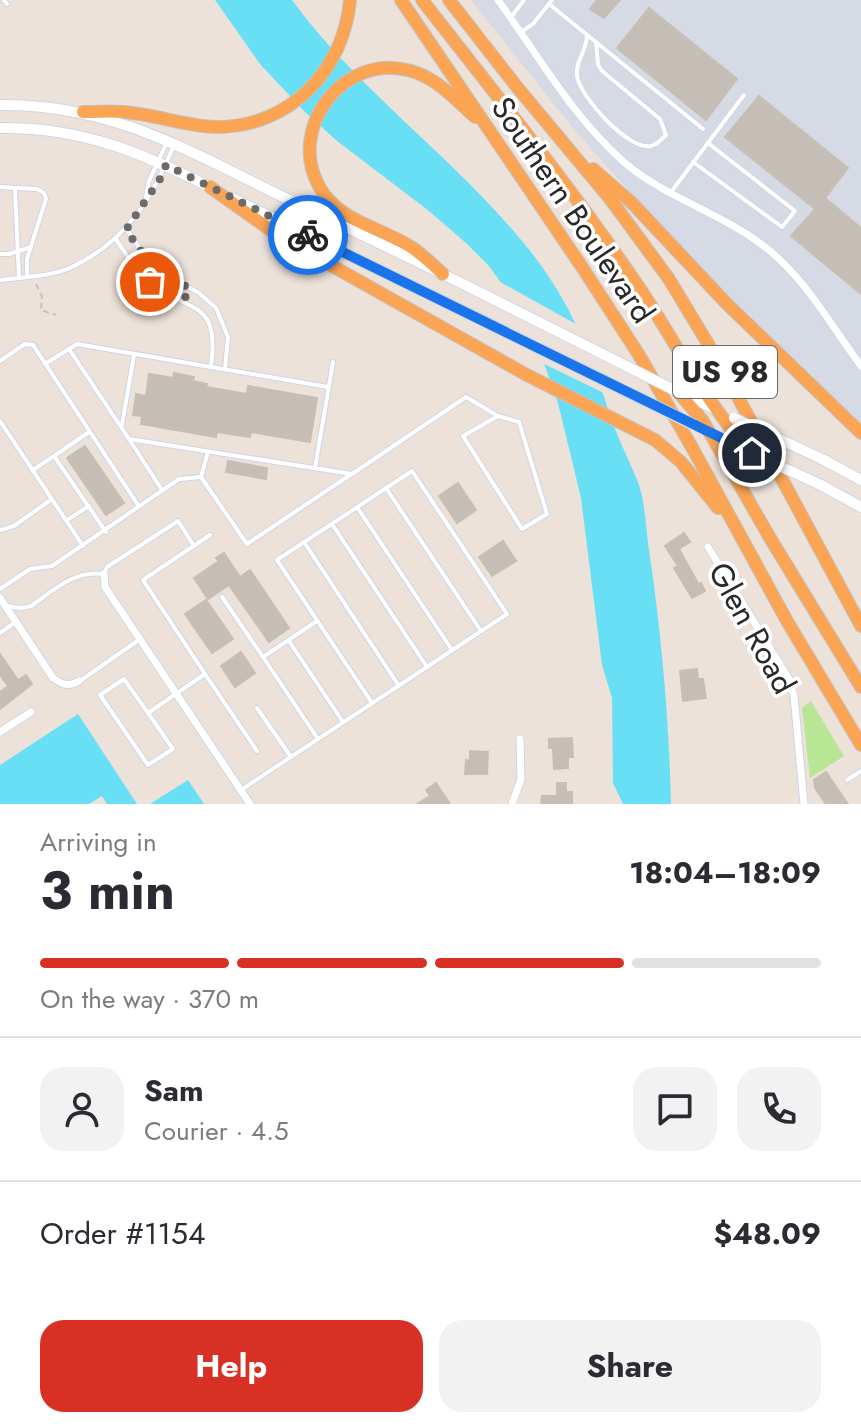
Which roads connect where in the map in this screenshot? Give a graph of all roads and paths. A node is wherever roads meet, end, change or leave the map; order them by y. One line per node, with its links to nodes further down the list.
1 (350, 0): 14 (highway)
2 (401, 0): 17 (highway, Southern Boulevard / US 98)
3 (422, 0): 51 (highway)
4 (449, 0): 18 (highway, Southern Boulevard / US 98)
5 (498, 0): 8 (street)
6 (524, 0): 8 (lane)
7 (551, 2): 9 (lane); 10 (lane)
8 (511, 18): 9 (street)
9 (521, 32): 26 (street)
10 (587, 35): 11 (lane); 11 (lane)
11 (596, 42): 16 (lane)
12 (744, 95): 20 (lane)
13 (0, 105): 14 (main road)
14 (83, 112): 19 (main road)
15 (0, 128): 22 (main road)
16 (703, 129)
17 (492, 133): 33 (highway); 79 (highway, Southern Boulevard / US 98)
18 (558, 137): 57 (highway); 90 (highway, Southern Boulevard / US 98)
19 (171, 142): 22 (lane); 22 (lane); 33 (main road)
20 (708, 143): 21 (lane); 21 (lane)
21 (693, 162): 26 (lane)
22 (162, 163): 24 (main road); 27 (lane); 27 (lane)
23 (0, 187): 25 (lane)
24 (210, 187): 56 (main road, bridge); 79 (highway)
25 (15, 188): 30 (lane); 31 (lane)
26 (670, 193): 46 (street)
27 (145, 199): 28 (lane)
28 (126, 230): 29 (lane); 39 (lane)
29 (115, 238): 34 (lane); 40 (lane)
30 (31, 247): 31 (lane); 35 (lane)
31 (16, 252): 32 (lane); 36 (lane)
32 (0, 254)
33 (443, 274): 50 (main road, bridge)
34 (35, 275): 35 (lane); 38 (path)
35 (27, 276): 36 (lane)
36 (19, 277): 37 (lane)
37 (0, 280)
38 (56, 315)
39 (225, 326): 40 (lane); 48 (lane)
40 (213, 331): 47 (lane)
41 (69, 349): 42 (lane); 45 (lane); 54 (lane)
42 (134, 354): 47 (lane); 54 (lane)
43 (0, 361): 45 (lane)
44 (333, 362): 49 (lane)
45 (45, 364): 55 (lane)
46 (861, 366)
47 (211, 367): 48 (lane)
48 (225, 369): 49 (lane)
49 (328, 387): 62 (lane)
50 (677, 391): 51 (main road); 56 (highway)
51 (717, 410): 60 (highway); 66 (main road, bridge)
52 (498, 416): 52 (lane); 64 (lane)
53 (0, 421): 63 (lane)
54 (121, 427): 58 (lane)
55 (90, 432): 61 (lane); 71 (lane)
56 (710, 433): 60 (main road); 101 (highway)
57 (861, 433)
58 (129, 439): 59 (lane); 68 (lane)
59 (208, 452): 62 (lane); 65 (lane)
60 (753, 453): 73 (main road, bridge)
61 (54, 456): 63 (lane); 70 (lane)
62 (315, 468): 64 (lane)
63 (32, 470): 69 (lane)
64 (352, 474): 65 (lane)
65 (201, 477): 68 (lane)
66 (861, 480)
67 (386, 488): 72 (lane); 91 (lane); 91 (lane)
68 (162, 490): 71 (lane)
69 (52, 499): 74 (lane); 76 (lane)
70 (89, 506): 74 (lane); 77 (lane)
71 (139, 506): 77 (lane)
72 (357, 507): 75 (lane); 95 (lane)
73 (861, 507)
74 (67, 521): 81 (lane)
75 (332, 524): 80 (lane); 97 (lane)
76 (0, 530)
77 (106, 532): 81 (lane)
78 (210, 535): 82 (lane)
79 (739, 535): 111 (highway, Southern Boulevard / US 98)
80 (304, 542): 88 (lane); 100 (lane)
81 (83, 546): 85 (lane)
82 (194, 546): 84 (lane); 98 (lane)
83 (708, 547): 119 (street, Glen Road)
84 (104, 574): 87 (lane); 93 (street)
85 (0, 589)
86 (222, 597): 96 (lane)
87 (2, 602): 89 (street)
88 (317, 621): 94 (lane); 103 (lane)
89 (16, 622): 92 (lane); 99 (street)
90 (861, 626)
91 (481, 631): 95 (lane)
92 (0, 633)
93 (140, 639): 99 (lane); 102 (street)
94 (289, 640): 96 (lane); 107 (lane)
95 (452, 650): 97 (lane)
96 (263, 657): 109 (lane)
97 (427, 667): 100 (lane)
98 (205, 674): 102 (lane); 112 (lane)
99 (79, 681)
100 (399, 686): 103 (lane)
101 (861, 687)
102 (177, 694): 106 (lane); 116 (street)
103 (372, 703): 107 (lane)
104 (257, 708): 113 (lane)
105 (31, 712): 108 (street)
106 (148, 713): 106 (lane)
107 (343, 722): 109 (lane)
108 (0, 732)
109 (318, 739): 113 (lane)
110 (520, 739): 118 (street)
111 (861, 745)
112 (257, 751)
113 (291, 757): 116 (lane)
114 (861, 771): 115 (lane)
115 (847, 780)
116 (241, 790): 117 (street)
117 (250, 804)
118 (512, 804)
119 (804, 804)

